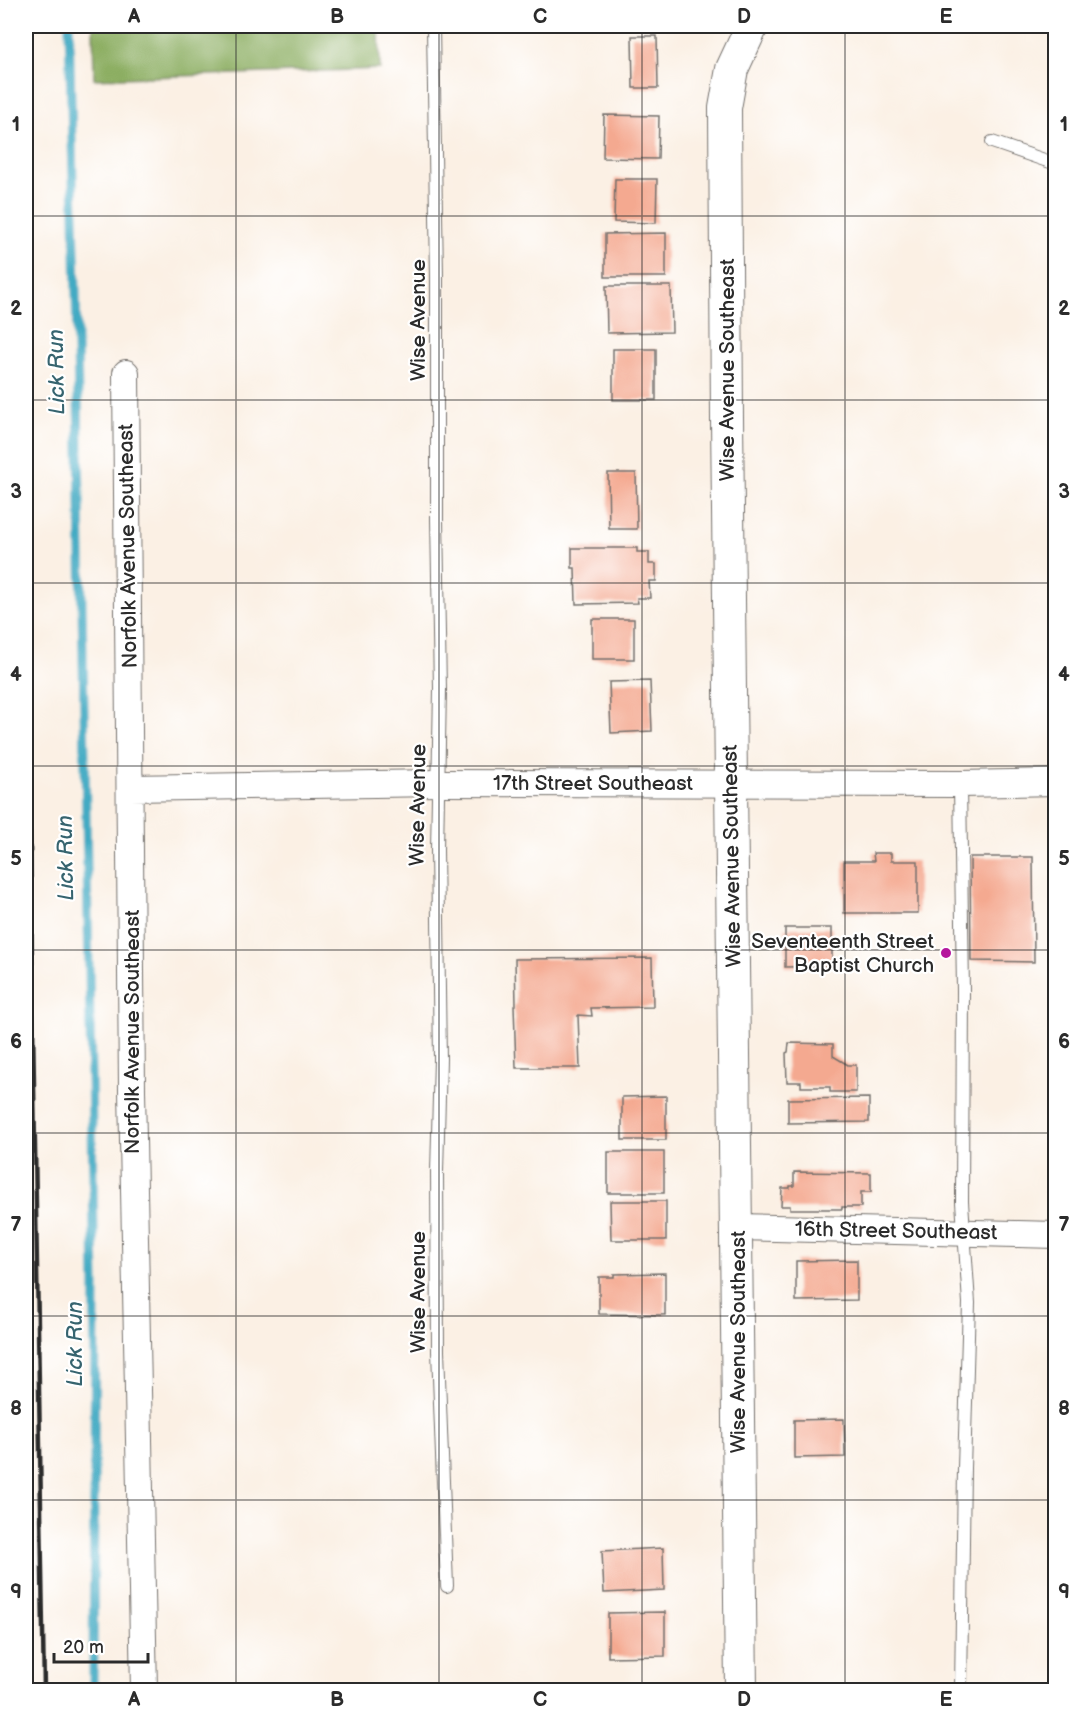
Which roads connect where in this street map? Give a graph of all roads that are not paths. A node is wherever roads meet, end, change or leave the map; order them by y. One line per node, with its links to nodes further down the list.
1 (433, 26): 7 (lane, Wise Avenue)
2 (752, 26): 8 (street, Wise Avenue Southeast)
3 (992, 142): 4 (lane)
4 (1056, 164)
5 (126, 373): 10 (street, Norfolk Avenue Southeast)
6 (1056, 782): 9 (street, 17th Street Southeast)
7 (438, 783): 8 (street, 17th Street Southeast); 10 (street, 17th Street Southeast); 14 (lane, Wise Avenue)
8 (731, 784): 9 (street, 17th Street Southeast); 11 (street, Wise Avenue Southeast)
9 (960, 784): 12 (lane)
10 (131, 788): 15 (street, Norfolk Avenue Southeast)
11 (737, 1227): 12 (street, 16th Street Southeast); 16 (street, Wise Avenue Southeast)
12 (964, 1233): 13 (street, 16th Street Southeast); 17 (lane)
13 (1056, 1235)
14 (447, 1586)
15 (144, 1690)
16 (741, 1690)
17 (962, 1690)

